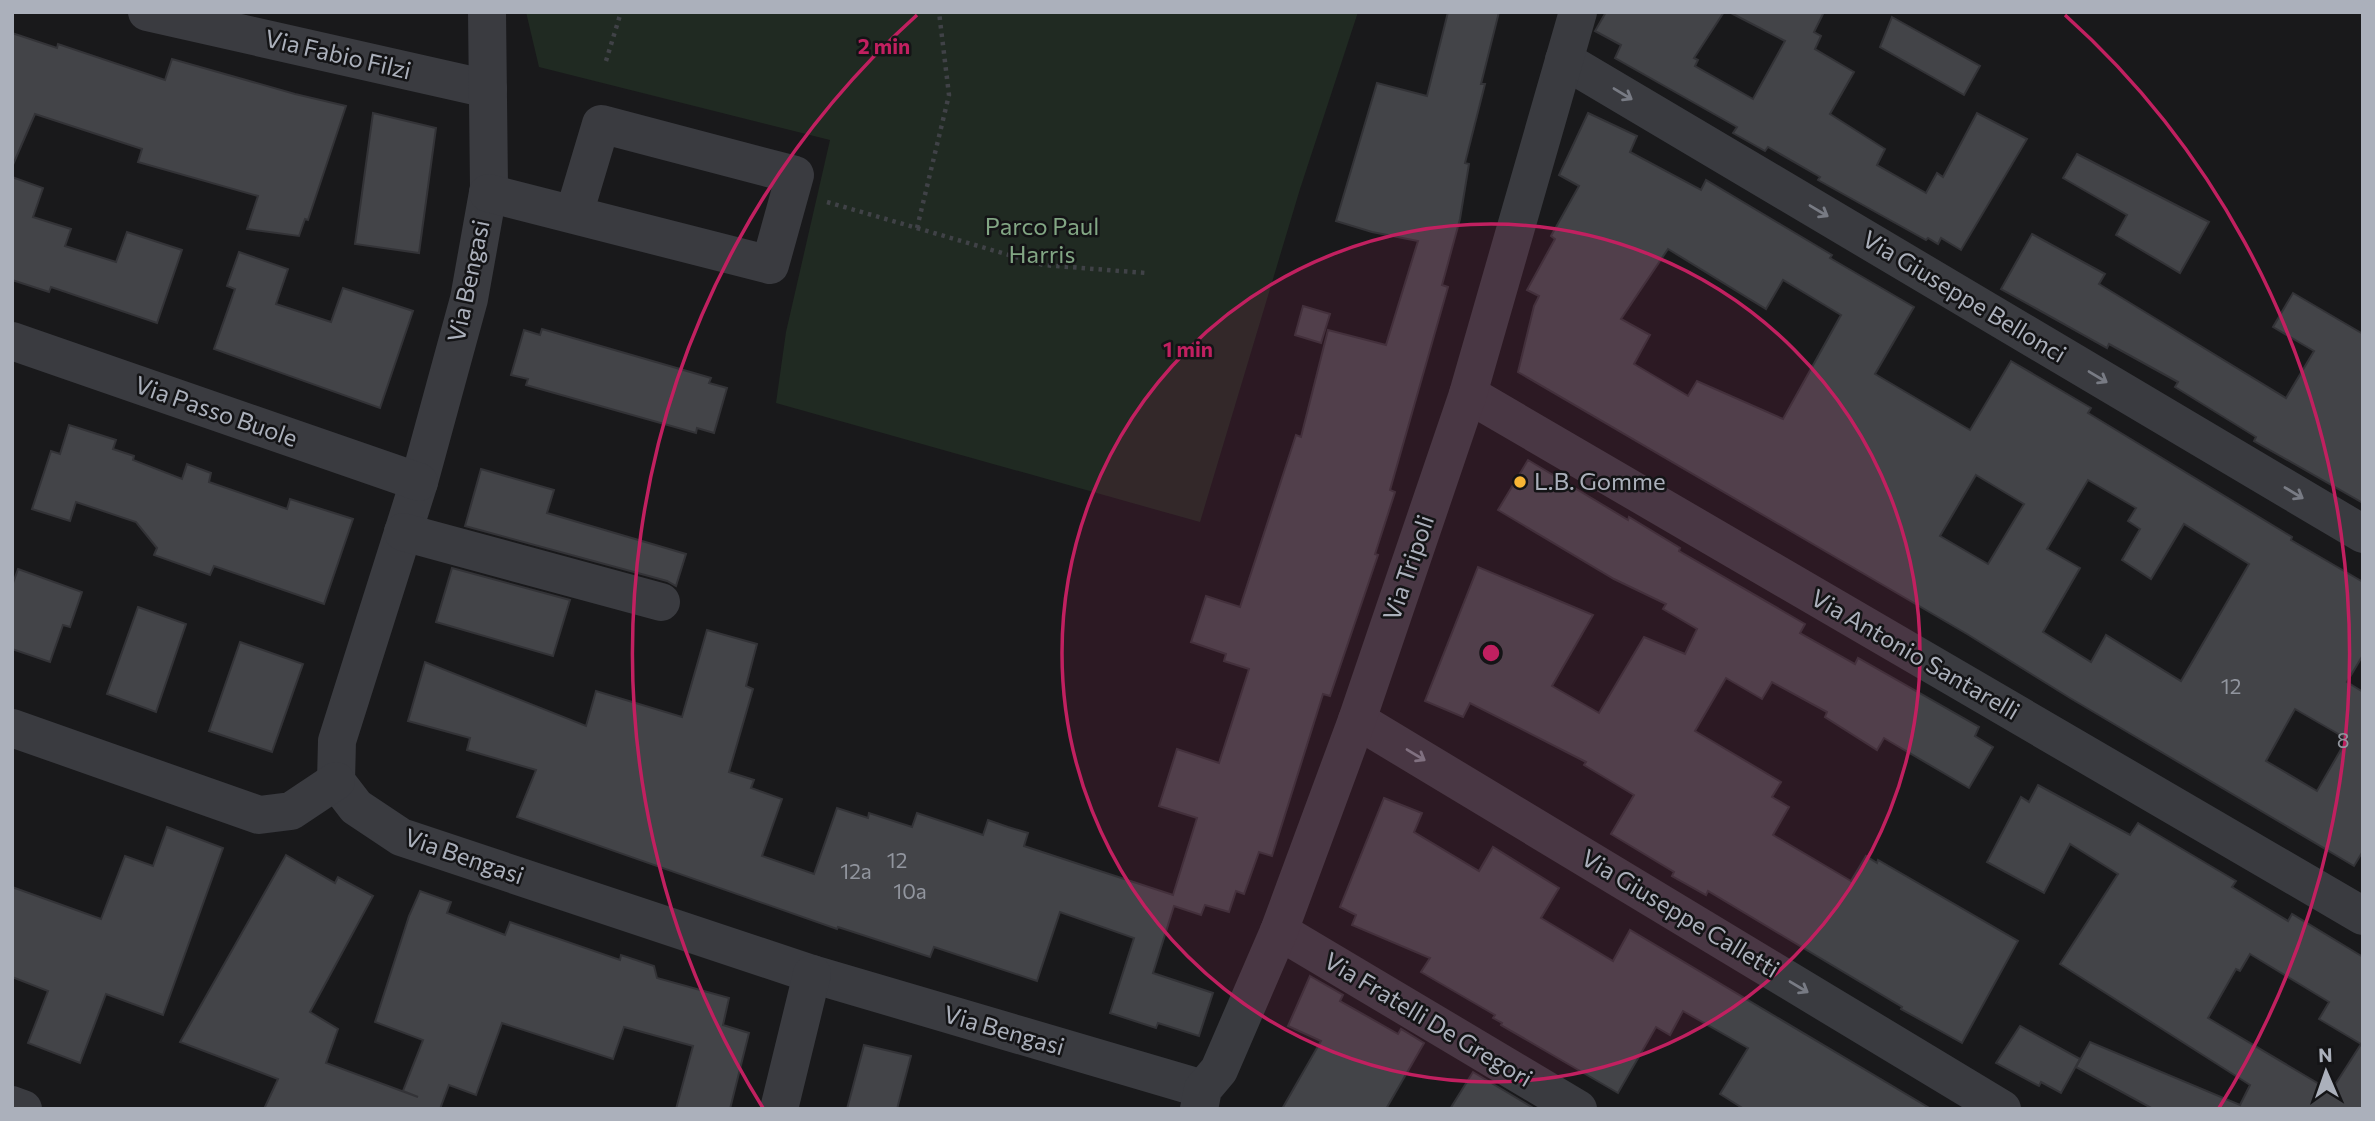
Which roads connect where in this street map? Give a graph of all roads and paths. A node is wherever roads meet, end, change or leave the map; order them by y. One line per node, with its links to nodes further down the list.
1 (148, 12): 8 (street, Via Fabio Filzi)
2 (487, 12): 8 (street, Via Bengasi)
3 (621, 12): 7 (path)
4 (939, 12): 12 (path)
5 (1578, 12): 6 (street, Via Tripoli)
6 (1564, 60): 15 (street, Via Tripoli); 18 (street, Via Giuseppe Bellonci, one-way to 18)
7 (606, 61)
8 (488, 89): 9 (street, Via Bengasi)
9 (488, 192): 11 (street); 16 (street, Via Bengasi)
10 (790, 194): 11 (street); 11 (street); 12 (path)
11 (574, 214)
12 (917, 228): 13 (path)
13 (1146, 273)
14 (12, 341): 16 (street, Via Passo Buole)
15 (1468, 394): 20 (street, Via Tripoli); 23 (street, Via Antonio Santarelli)
16 (419, 482): 17 (street, Via Bengasi)
17 (403, 531): 19 (street); 22 (street, Via Bengasi)
18 (2363, 534)
19 (661, 602)
20 (1357, 720): 24 (street, Via Tripoli); 31 (street, Via Giuseppe Calletti, one-way to 31)
21 (12, 728): 22 (street)
22 (336, 781): 25 (street, Via Bengasi)
23 (2363, 916)
24 (1279, 931): 26 (street, Via Tripoli); 30 (street, Via Fratelli De Gregori)
25 (812, 974): 26 (street, Via Bengasi); 29 (street)
26 (1201, 1099)
27 (12, 1105): 28 (street)
28 (23, 1109)
29 (779, 1109)
30 (1578, 1109)
31 (2002, 1109)

